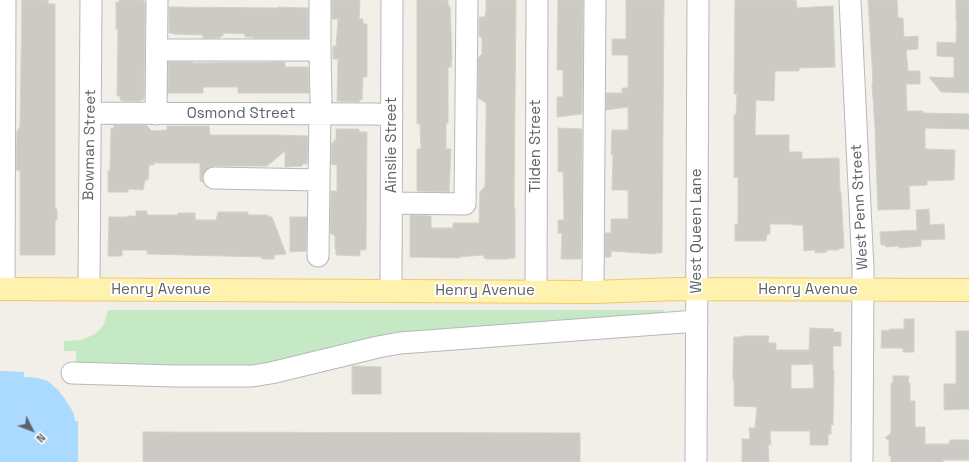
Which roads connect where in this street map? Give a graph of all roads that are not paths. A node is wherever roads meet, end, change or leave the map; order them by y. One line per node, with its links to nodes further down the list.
1 (4, 0): 21 (street)
2 (91, 0): 14 (street, Bowman Street)
3 (157, 0): 11 (street)
4 (320, 0): 12 (street)
5 (392, 0): 16 (street, Ainslie Street)
6 (467, 0): 19 (street)
7 (537, 0): 27 (street, Tilden Street)
8 (594, 0): 28 (street)
9 (698, 0): 23 (street, West Queen Lane)
10 (850, 0): 24 (street, West Penn Street)
11 (157, 50): 12 (street); 15 (street)
12 (320, 50): 13 (street)
13 (320, 107): 15 (street, Osmond Street); 16 (street, Osmond Street); 18 (street)
14 (91, 114): 15 (street, Osmond Street); 22 (street, Bowman Street)
15 (156, 114)
16 (392, 115): 19 (street, Ainslie Street)
17 (214, 178): 18 (street)
18 (319, 180): 20 (street)
19 (392, 203): 26 (street, Ainslie Street)
20 (318, 256)
21 (2, 289): 22 (main road, Henry Avenue)
22 (90, 289): 26 (main road, Henry Avenue)
23 (697, 289): 24 (main road, Henry Avenue); 28 (main road, Henry Avenue); 29 (street, West Queen Lane)
24 (863, 290): 25 (main road, Henry Avenue); 32 (street, West Penn Street)
25 (969, 290)
26 (392, 291): 27 (main road, Henry Avenue)
27 (536, 291): 28 (main road, Henry Avenue)
28 (593, 292)
29 (697, 321): 30 (street); 31 (street, West Queen Lane)
30 (72, 373)
31 (696, 462)
32 (862, 462)

